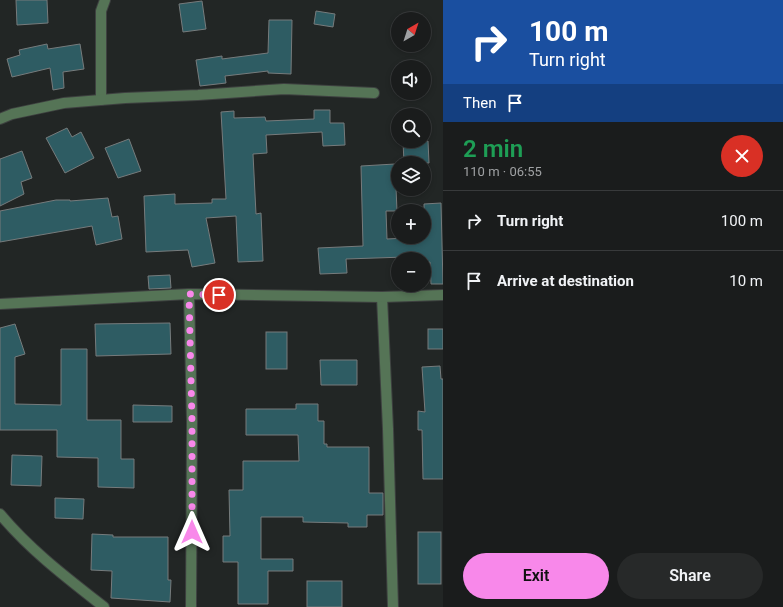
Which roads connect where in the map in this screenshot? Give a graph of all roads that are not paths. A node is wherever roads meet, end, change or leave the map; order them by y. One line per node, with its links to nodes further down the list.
1 (105, 0): 3 (street)
2 (374, 93): 3 (street)
3 (101, 100): 4 (street)
4 (0, 119)
5 (189, 294): 7 (street); 8 (street); 11 (street)
6 (443, 295): 7 (street)
7 (382, 297): 12 (street)
8 (0, 304)
9 (0, 514): 10 (street)
10 (104, 607)
11 (192, 607)
12 (394, 607)

